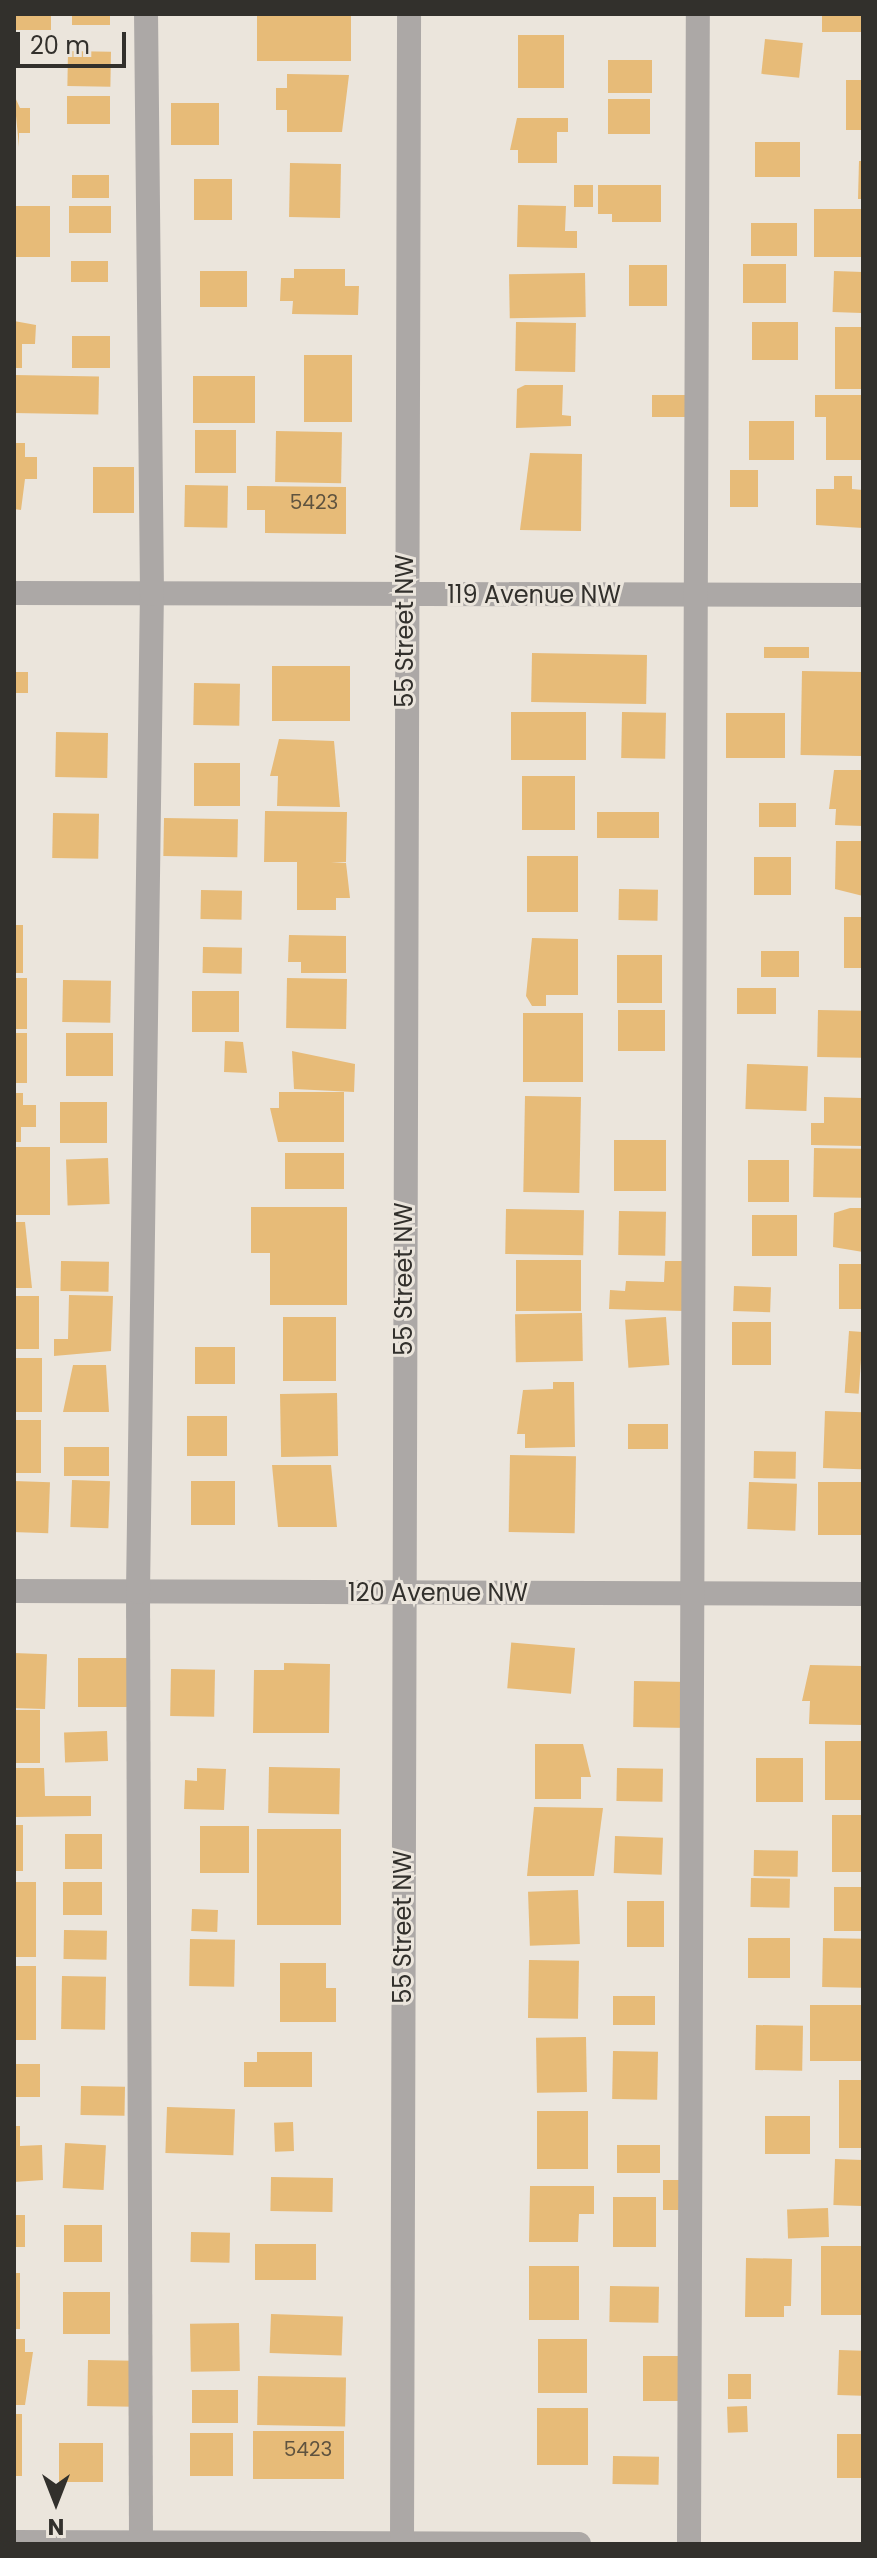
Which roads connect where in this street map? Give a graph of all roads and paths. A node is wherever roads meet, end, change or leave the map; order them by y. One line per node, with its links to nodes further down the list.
1 (146, 14): 5 (street)
2 (409, 14): 6 (street, 55 Street NW)
3 (698, 14): 7 (street)
4 (14, 593): 5 (street, 119 Avenue NW)
5 (152, 594): 6 (street, 119 Avenue NW); 10 (street)
6 (405, 594): 7 (street, 119 Avenue NW); 11 (street, 55 Street NW)
7 (691, 595): 8 (street, 119 Avenue NW); 12 (street)
8 (863, 595)
9 (14, 1591): 10 (street, 120 Avenue NW)
10 (138, 1592): 11 (street, 120 Avenue NW); 15 (street)
11 (404, 1593): 12 (street, 120 Avenue NW); 16 (street, 55 Street NW)
12 (690, 1594): 13 (street, 120 Avenue NW); 18 (street)
13 (863, 1594)
14 (14, 2542): 15 (street)
15 (141, 2543): 16 (street)
16 (402, 2543): 17 (street)
17 (579, 2544)
18 (689, 2544)

